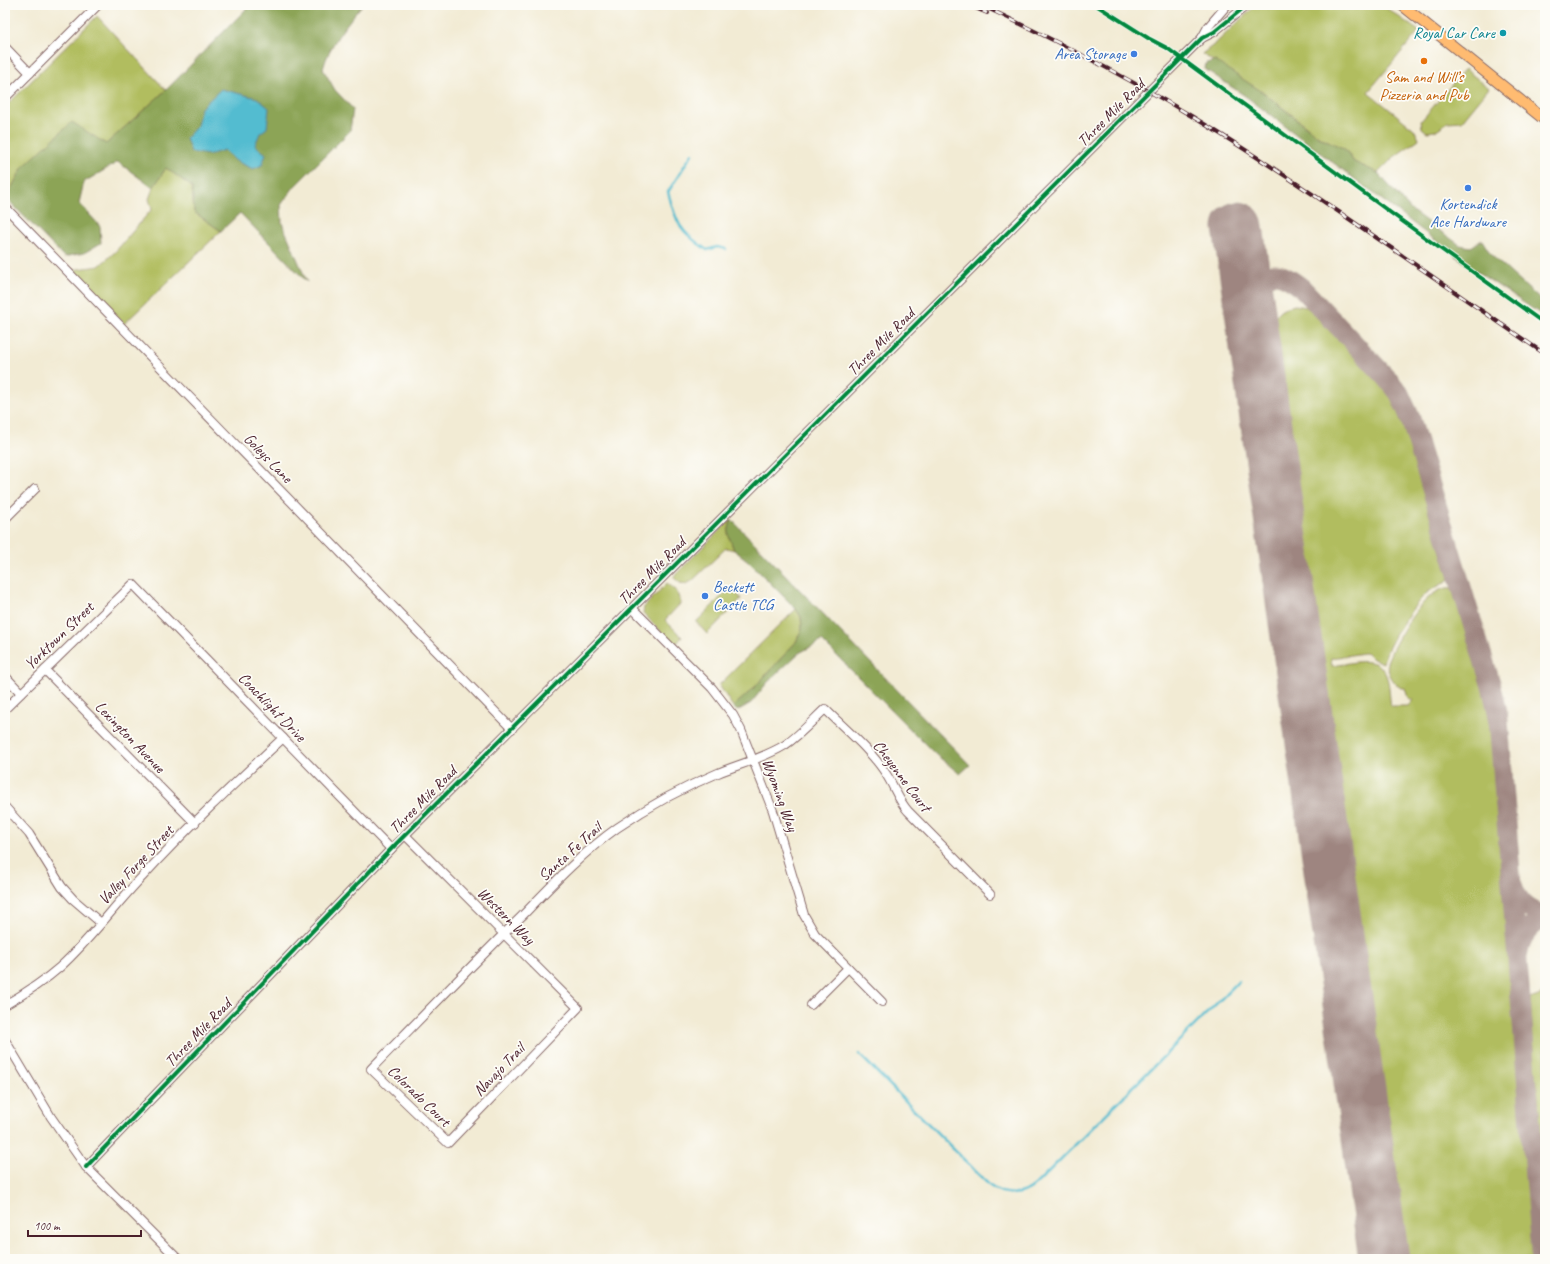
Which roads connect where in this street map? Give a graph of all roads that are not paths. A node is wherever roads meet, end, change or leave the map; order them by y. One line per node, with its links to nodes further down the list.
1 (98, 5): 7 (street)
2 (1227, 5): 5 (street, Three Mile Road)
3 (1246, 5): 5 (street, Three Mile Road)
4 (1402, 5): 9 (main road)
5 (1202, 38): 14 (street, Three Mile Road)
6 (5, 47): 7 (street)
7 (30, 73): 8 (street)
8 (5, 98)
9 (1545, 120)
10 (5, 207): 20 (street, Goleys Lane)
11 (35, 489): 12 (street)
12 (5, 519)
13 (133, 584): 15 (street, Yorktown Street); 21 (street, Coachlight Drive)
14 (632, 608): 20 (street, Three Mile Road); 22 (street, Wyoming Way)
15 (46, 670): 17 (street, Yorktown Street); 24 (street, Lexington Avenue)
16 (5, 676): 17 (street)
17 (21, 693): 18 (street, Yorktown Street)
18 (5, 709)
19 (825, 709): 22 (street, Santa Fe Trail); 27 (street, Cheyenne Court)
20 (512, 729): 25 (street, Three Mile Road)
21 (283, 738): 24 (street, Valley Forge Street); 26 (street, Coachlight Drive)
22 (753, 760): 29 (street, Santa Fe Trail); 30 (street, Wyoming Way)
23 (5, 806): 28 (street)
24 (195, 823): 28 (street, Valley Forge Street)
25 (405, 835): 26 (street, Three Mile Road); 29 (street, Western Way)
26 (391, 849): 38 (street, Three Mile Road)
27 (990, 894)
28 (101, 923): 32 (street, Valley Forge Street)
29 (503, 934): 34 (street, Western Way); 36 (street, Santa Fe Trail)
30 (848, 968): 31 (street, Wyoming Way); 33 (street)
31 (882, 1002)
32 (5, 1005)
33 (811, 1005)
34 (570, 1017): 37 (street, Navajo Trail)
35 (5, 1040): 38 (street)
36 (371, 1069): 37 (street, Colorado Court)
37 (448, 1143)
38 (86, 1167): 39 (street)
39 (178, 1259)

